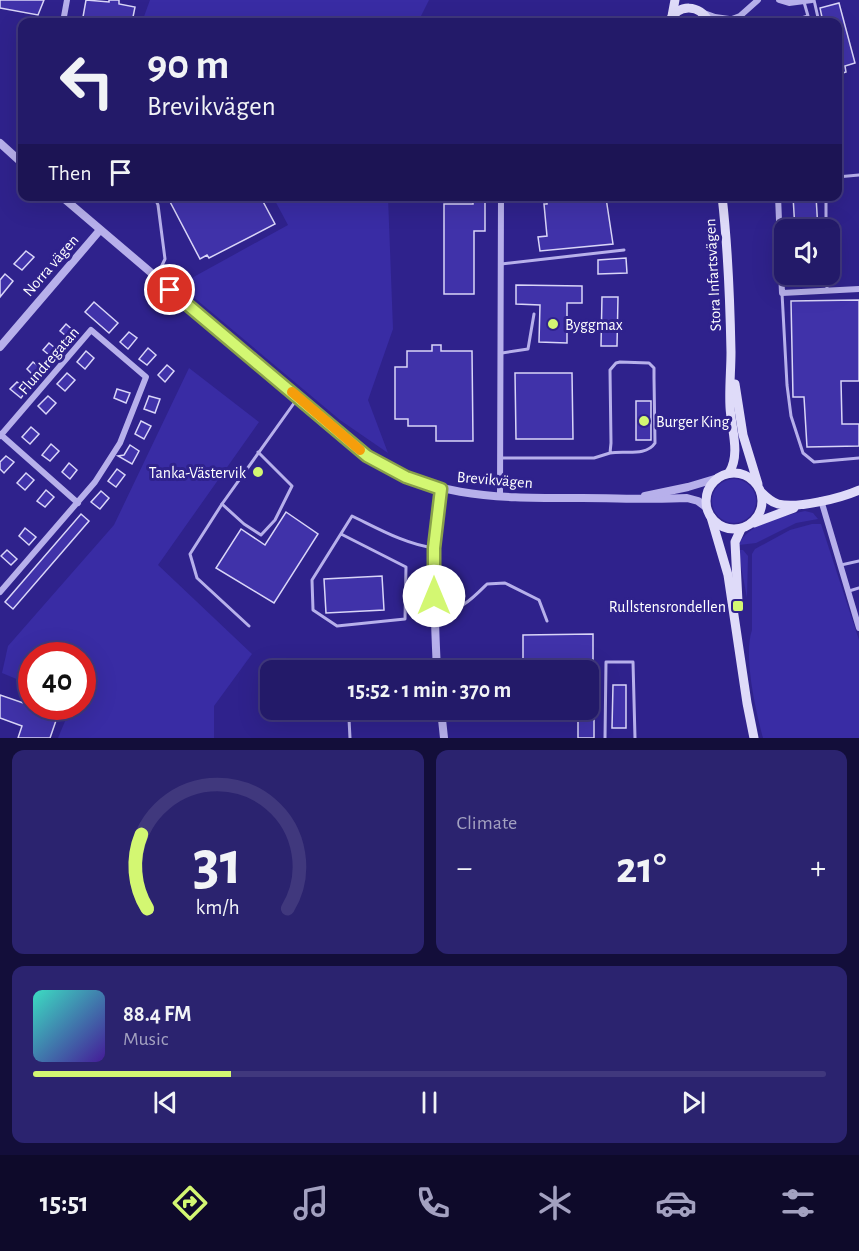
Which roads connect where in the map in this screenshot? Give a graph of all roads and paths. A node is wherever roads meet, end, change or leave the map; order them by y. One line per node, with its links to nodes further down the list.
1 (67, 0): 9 (street)
2 (675, 0): 10 (main road)
3 (689, 0): 8 (main road)
4 (758, 0): 14 (street)
5 (779, 0): 7 (street)
6 (813, 0): 7 (street); 16 (lane)
7 (804, 2): 15 (lane)
8 (700, 11): 11 (main road); 12 (main road); 13 (street)
9 (64, 18)
10 (670, 18)
11 (671, 18)
12 (706, 18)
13 (718, 18)
14 (742, 18)
15 (801, 18)
16 (818, 18)
17 (0, 143): 18 (street)
18 (18, 159)
19 (859, 175): 20 (lane)
20 (842, 177)
21 (67, 201): 28 (street, Brevikvägen)
22 (156, 201): 31 (lane)
23 (501, 201): 30 (street)
24 (723, 201): 38 (main road, Stora Infartsvägen)
25 (778, 201): 35 (street)
26 (826, 201): 27 (lane)
27 (826, 219)
28 (100, 230): 31 (street, Brevikvägen); 37 (street, Norra vägen)
29 (624, 250): 30 (lane)
30 (501, 264): 39 (street)
31 (156, 278): 40 (street, Brevikvägen)
32 (827, 285): 34 (lane)
33 (859, 289): 34 (street)
34 (827, 292): 35 (street)
35 (782, 293): 45 (lane)
36 (534, 314): 39 (lane)
37 (0, 347)
38 (731, 352): 46 (main road, Stora Infartsvägen); 49 (main road, Stora Infartsvägen)
39 (500, 353): 44 (street)
40 (298, 397): 42 (lane); 48 (street, Brevikvägen)
41 (0, 435): 54 (street); 54 (street, Flundregatan)
42 (258, 452): 56 (lane); 56 (lane)
43 (610, 453): 43 (lane); 44 (lane)
44 (500, 458): 51 (street)
45 (859, 458)
46 (729, 473): 47 (main road); 49 (main road)
47 (718, 478): 52 (street, Brevikvägen); 57 (main road)
48 (441, 489): 51 (street, Brevikvägen); 62 (street)
49 (760, 490): 55 (main road); 59 (main road)
50 (859, 490): 53 (main road)
51 (500, 496): 52 (street, Brevikvägen)
52 (633, 498): 57 (street, Brevikvägen)
53 (821, 501): 55 (main road); 64 (street)
54 (78, 502): 67 (street)
55 (806, 503): 59 (main road)
56 (222, 504): 71 (lane)
57 (706, 507): 58 (main road)
58 (711, 518): 60 (main road); 72 (main road)
59 (752, 524): 60 (main road)
60 (741, 529): 72 (main road)
61 (341, 534): 61 (lane); 62 (lane)
62 (434, 548): 68 (street)
63 (859, 560): 64 (lane)
64 (839, 566): 66 (street)
65 (859, 588): 66 (lane)
66 (848, 591): 70 (street)
67 (0, 592)
68 (434, 611): 69 (lane); 73 (street)
69 (547, 621)
70 (858, 624)
71 (249, 626)
72 (738, 632): 80 (main road)
73 (436, 660)
74 (349, 720): 76 (lane)
75 (442, 720): 77 (street)
76 (350, 738)
77 (444, 738)
78 (605, 738): 79 (lane)
79 (635, 738)
80 (754, 738)

